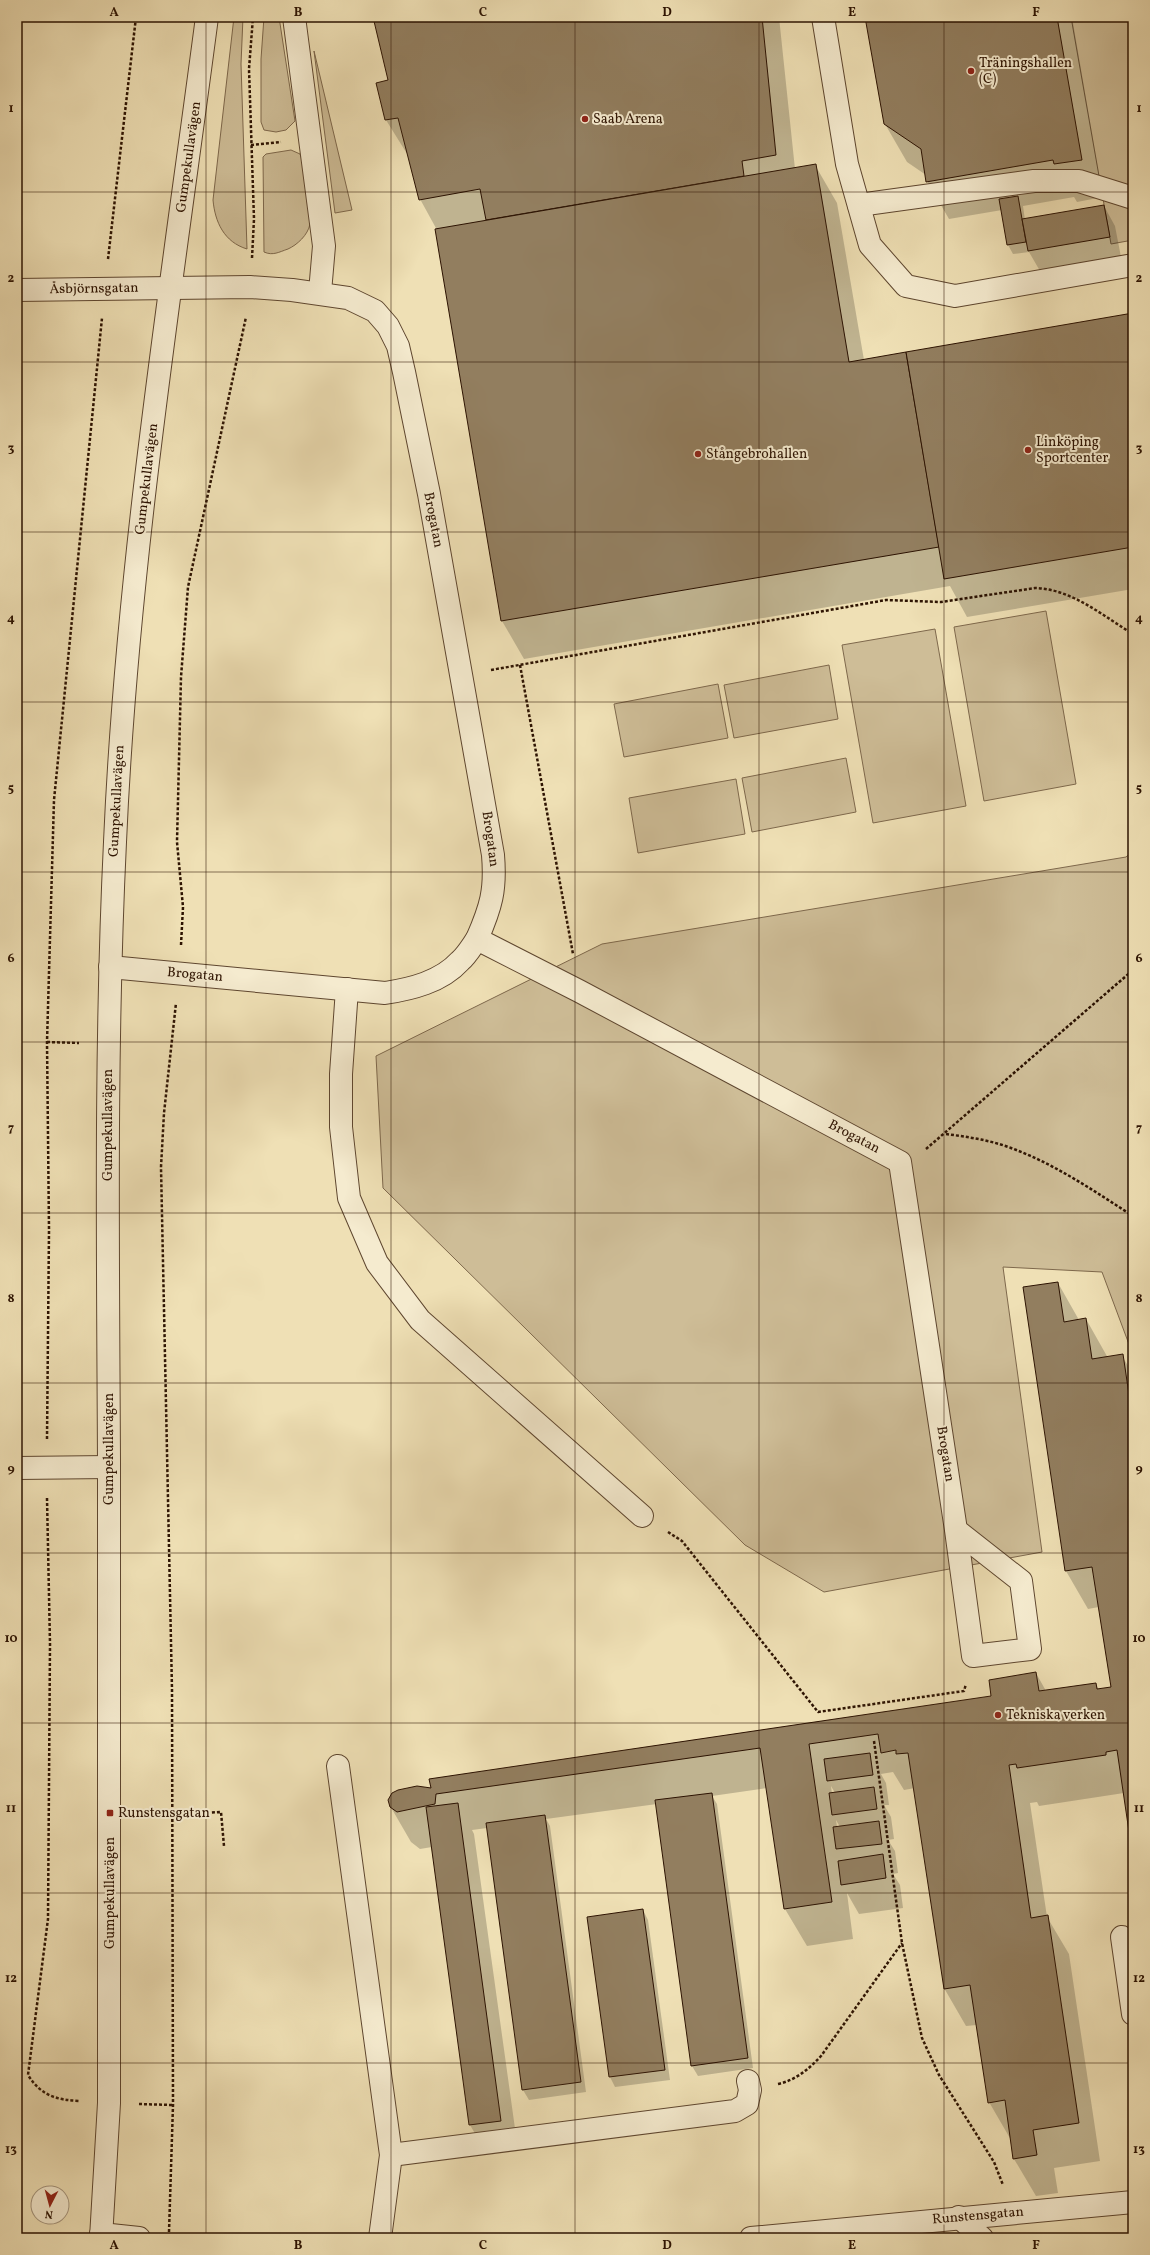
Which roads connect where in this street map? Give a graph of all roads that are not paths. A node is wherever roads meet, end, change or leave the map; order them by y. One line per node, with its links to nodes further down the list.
1 (208, 17): 7 (street, Gumpekullavägen)
2 (294, 17): 9 (street)
3 (823, 17): 5 (street)
4 (1133, 198): 5 (street)
5 (859, 205): 6 (street)
6 (1133, 265)
7 (172, 288): 8 (street, Åsbjörnsgatan); 9 (street, Brogatan); 11 (street, Gumpekullavägen)
8 (17, 290)
9 (320, 292): 10 (street, Brogatan)
10 (477, 939): 12 (street, Brogatan); 16 (street, Brogatan)
11 (110, 967): 12 (street, Brogatan); 13 (street, Gumpekullavägen)
12 (347, 989): 15 (street)
13 (109, 1467): 14 (street); 24 (street, Gumpekullavägen)
14 (17, 1468)
15 (642, 1516)
16 (956, 1530): 16 (street, Brogatan)
17 (338, 1766): 21 (street)
18 (1122, 1937): 19 (street)
19 (1133, 2014)
20 (749, 2086): 21 (street)
21 (391, 2156): 26 (street)
22 (1133, 2202): 23 (street, Runstensgatan)
23 (960, 2228): 27 (street, Runstensgatan); 28 (street)
24 (101, 2236): 25 (street)
25 (139, 2238)
26 (380, 2238)
27 (750, 2238)
28 (982, 2238)

